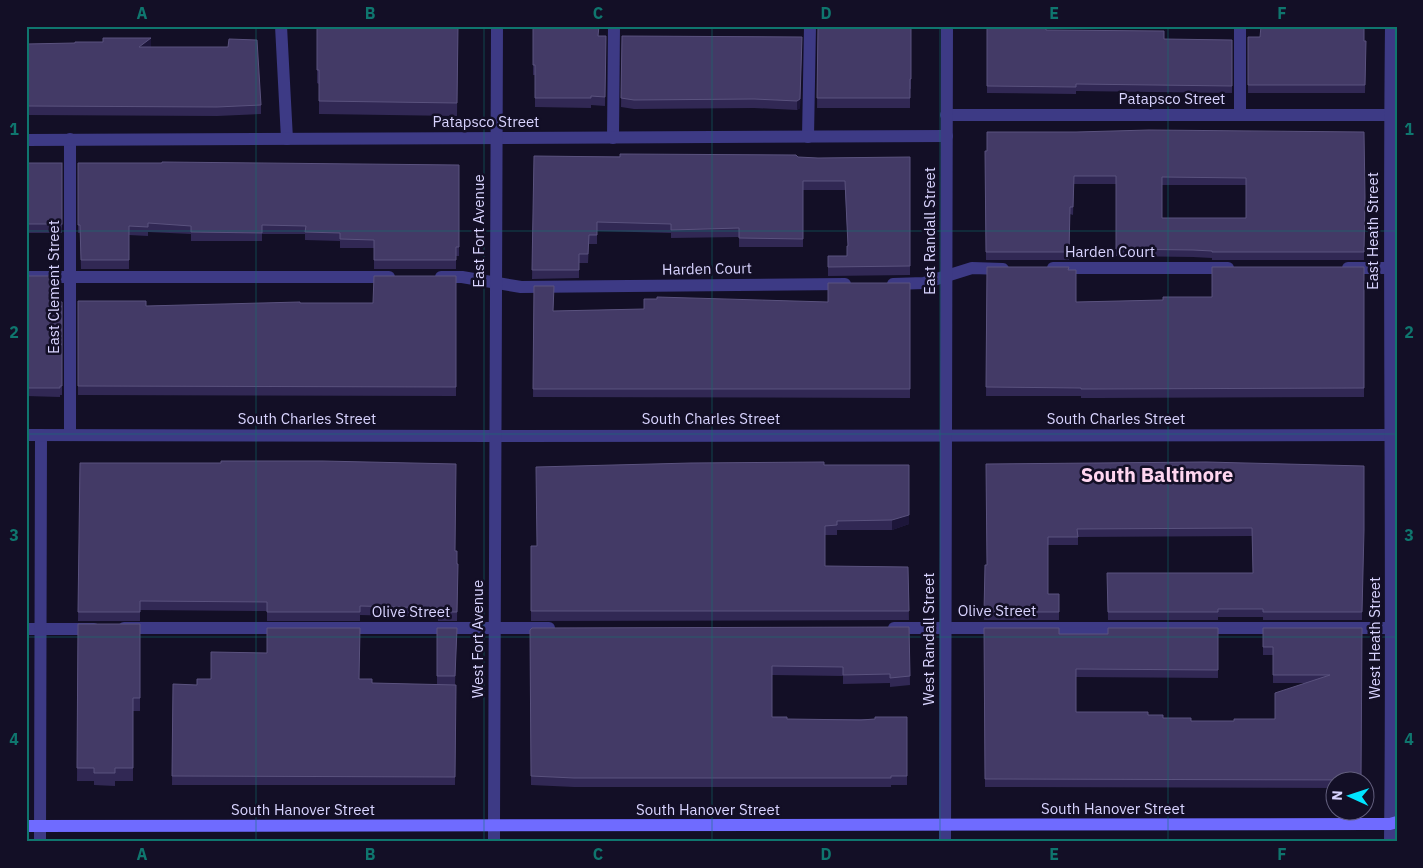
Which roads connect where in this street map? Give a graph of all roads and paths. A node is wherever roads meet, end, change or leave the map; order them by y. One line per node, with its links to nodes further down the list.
1 (281, 26): 16 (street)
2 (497, 26): 13 (street, East Fort Avenue)
3 (614, 26): 14 (street)
4 (810, 26): 12 (street)
5 (946, 26): 8 (street, East Randall Street)
6 (1240, 26): 9 (street)
7 (1391, 26): 10 (street, East Heath Street)
8 (946, 115): 9 (street, Patapsco Street); 11 (street, East Randall Street)
9 (1240, 115): 10 (street, Patapsco Street)
10 (1393, 115): 22 (street, East Heath Street)
11 (946, 136): 12 (street, Patapsco Street); 23 (street, East Randall Street)
12 (808, 137): 14 (street, Patapsco Street)
13 (496, 138): 14 (street, Patapsco Street); 16 (street, Patapsco Street); 28 (street, East Fort Avenue)
14 (613, 138)
15 (70, 139): 16 (street, Patapsco Street); 17 (street, Patapsco Street); 27 (street, East Clement Street)
16 (287, 139)
17 (26, 140)
18 (1019, 268): 23 (street)
19 (1039, 268): 20 (street, Harden Court)
20 (1238, 268)
21 (1338, 268): 22 (street)
22 (1393, 268): 34 (street, East Heath Street)
23 (946, 276): 30 (street); 36 (street, East Randall Street)
24 (26, 277): 27 (street)
25 (403, 277): 27 (street)
26 (432, 277): 28 (street, Harden Court)
27 (70, 278): 31 (street, East Clement Street)
28 (495, 283): 29 (street, Harden Court); 35 (street, East Fort Avenue)
29 (857, 284)
30 (877, 284)
31 (70, 434): 33 (street, South Charles Street); 35 (street, South Charles Street)
32 (26, 435): 33 (street, South Charles Street)
33 (41, 435): 43 (street)
34 (1394, 435): 36 (street, South Charles Street); 41 (street, West Heath Street)
35 (494, 436): 36 (street, South Charles Street); 37 (street, West Fort Avenue)
36 (946, 436): 40 (street, West Randall Street)
37 (494, 628): 38 (street, Olive Street); 43 (street, Olive Street); 48 (street, West Fort Avenue)
38 (564, 628)
39 (877, 628): 40 (street, Olive Street)
40 (946, 628): 41 (street, Olive Street); 45 (street, West Randall Street)
41 (1394, 628): 44 (street, West Heath Street)
42 (26, 629): 43 (street, Olive Street)
43 (41, 629): 47 (street)
44 (1395, 824): 45 (main road, South Hanover Street); 52 (street, West Heath Street)
45 (945, 825): 48 (main road, South Hanover Street); 51 (street, West Randall Street)
46 (26, 826): 47 (main road, South Hanover Street)
47 (40, 826): 48 (main road, South Hanover Street); 49 (street)
48 (494, 826): 50 (street, West Fort Avenue)
49 (40, 842)
50 (494, 842)
51 (945, 842)
52 (1390, 842)

